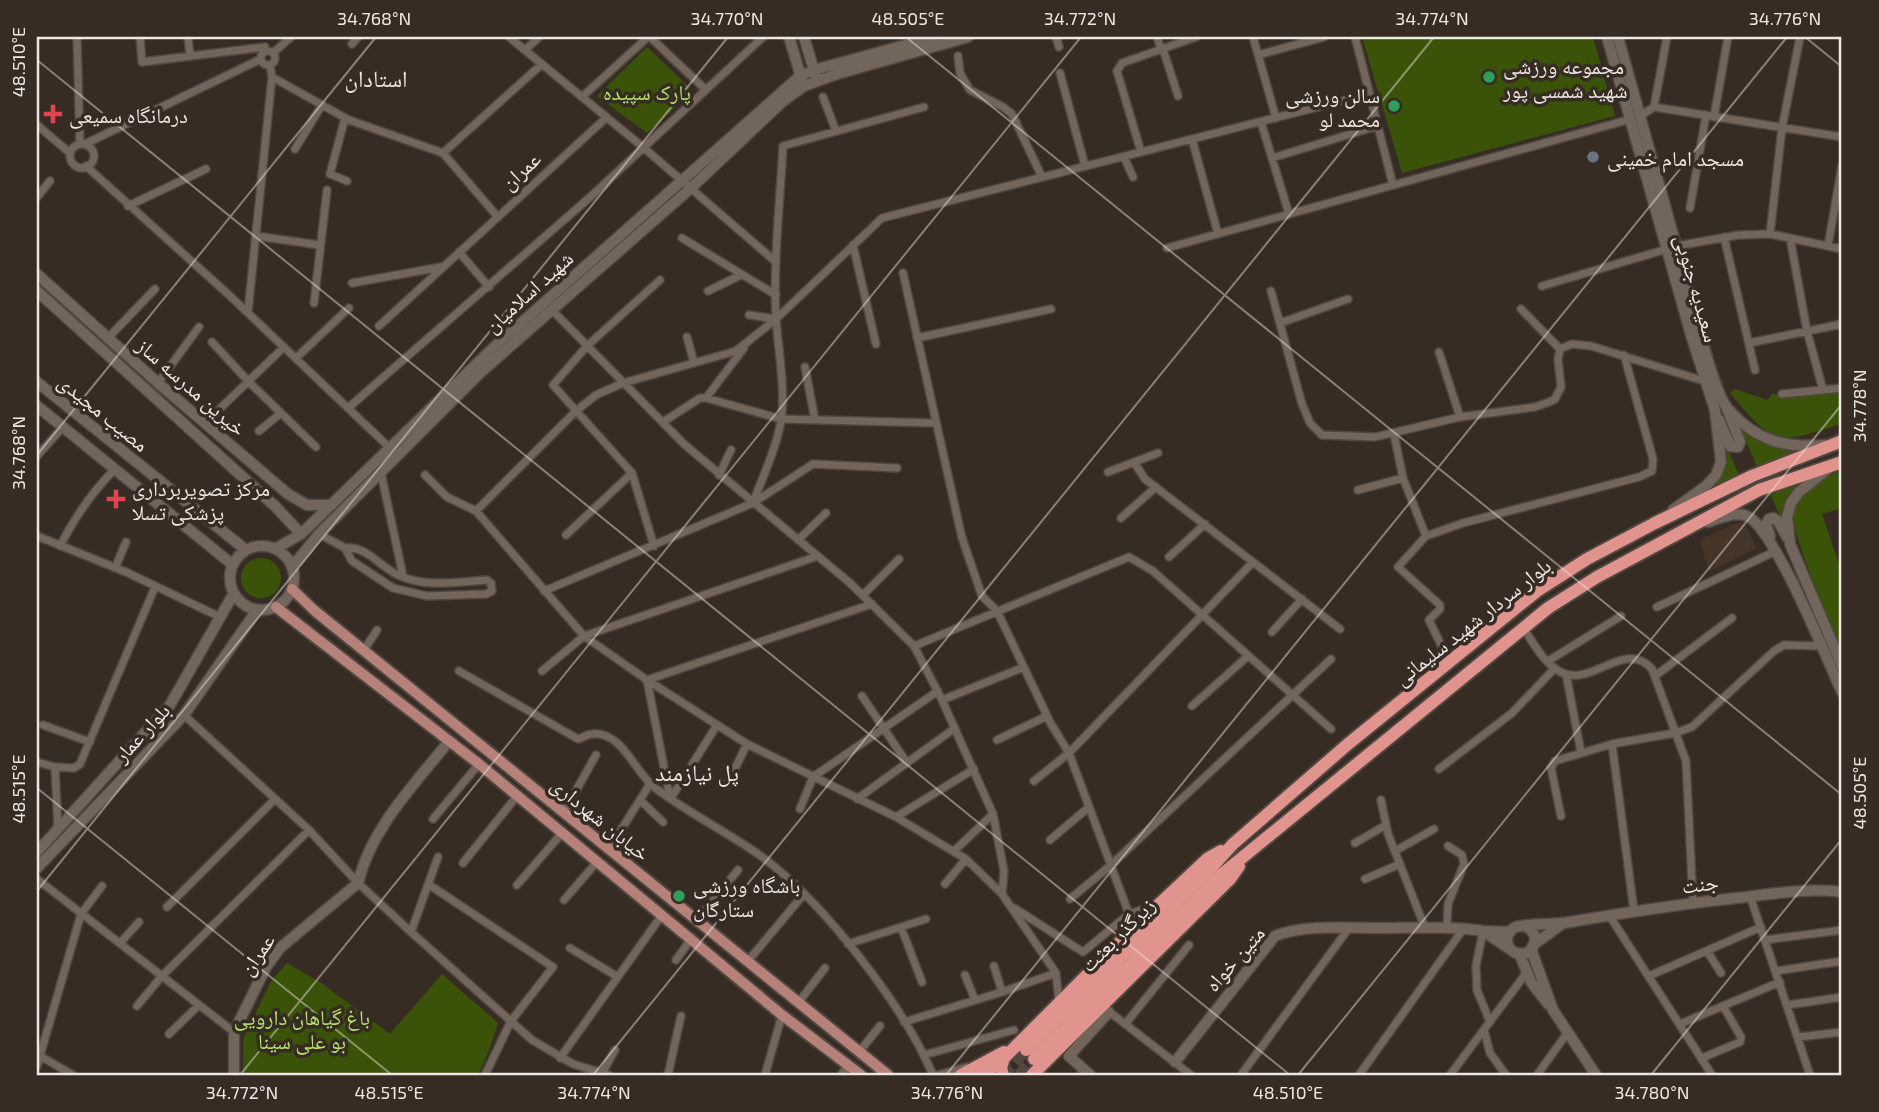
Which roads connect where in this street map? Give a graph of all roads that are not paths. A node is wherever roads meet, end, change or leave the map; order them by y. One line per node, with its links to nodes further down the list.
1 (77, 37): 62 (street)
2 (140, 37): 32 (street)
3 (188, 37): 32 (street)
4 (264, 37): 29 (street)
5 (291, 37): 29 (street)
6 (358, 37): 26 (street)
7 (509, 37): 30 (street)
8 (539, 37): 30 (street)
9 (649, 37): 42 (street); 44 (street)
10 (763, 37): 42 (street)
11 (789, 37): 40 (main road)
12 (804, 37): 37 (main road)
13 (934, 37): 37 (main road, شهید اسلامیان)
14 (968, 37): 41 (main road, شهید اسلامیان)
15 (1056, 37): 27 (street)
16 (1157, 37): 28 (street)
17 (1196, 37): 28 (street)
18 (1253, 37): 31 (street)
19 (1324, 37): 31 (street)
20 (1355, 37): 43 (street)
21 (1608, 37): 54 (main road, سعیدیه جنوبی)
22 (1618, 37): 54 (main road, سعیدیه جنوبی)
23 (1667, 37): 49 (street)
24 (1728, 37): 50 (street)
25 (1800, 37): 58 (street)
26 (352, 44)
27 (1059, 47)
28 (1162, 49): 45 (street); 65 (street)
29 (268, 50): 32 (street); 34 (street); 36 (street)
30 (525, 50): 35 (street)
31 (1258, 55): 53 (street)
32 (190, 56)
33 (958, 56): 74 (street)
34 (261, 59): 36 (street); 62 (street)
35 (542, 64): 44 (street); 67 (street)
36 (270, 65): 39 (street)
37 (814, 70): 40 (main road, شهید اسلامیان); 41 (main road)
38 (1060, 73): 72 (street)
39 (272, 77): 47 (street); 88 (street)
40 (802, 81): 41 (main road, شهید اسلامیان); 78 (main road, شهید اسلامیان)
41 (817, 81)
42 (706, 90): 63 (street)
43 (1369, 94): 53 (street); 57 (street)
44 (583, 96): 51 (street)
45 (1178, 96)
46 (823, 97): 59 (street)
47 (322, 105): 52 (street); 64 (street)
48 (924, 107): 59 (street)
49 (1654, 107): 50 (street); 54 (street)
50 (1710, 116): 58 (street); 83 (street)
51 (607, 117): 63 (street); 85 (street, عمران)
52 (345, 118): 67 (street); 77 (street)
53 (1276, 118): 55 (street)
54 (1635, 118): 79 (street); 96 (main road, سعیدیه جنوبی)
55 (1261, 122): 61 (street); 69 (street)
56 (37, 125): 66 (street)
57 (1377, 126): 69 (street); 79 (street)
58 (1782, 128): 60 (street); 87 (street)
59 (836, 131): 99 (street)
60 (1842, 137)
61 (1192, 139): 65 (street); 86 (street)
62 (83, 144): 66 (street); 71 (street)
63 (644, 148): 78 (street); 107 (street)
64 (295, 149)
65 (1141, 152): 68 (street)
66 (70, 153): 71 (street)
67 (443, 153): 85 (street)
68 (1124, 157): 72 (street); 75 (street)
69 (1272, 158): 84 (street)
70 (1842, 165): 94 (street)
71 (86, 166): 82 (street)
72 (1085, 166): 74 (street)
73 (206, 169): 82 (street)
74 (1042, 177): 93 (street)
75 (1133, 177)
76 (50, 181): 81 (street)
77 (347, 181)
78 (687, 185): 99 (street); 116 (main road, شهید اسلامیان); 169 (main road, شهید اسلامیان)
79 (1393, 186): 84 (street)
80 (327, 190): 92 (street)
81 (37, 197)
82 (128, 206): 119 (street)
83 (1690, 208)
84 (1289, 214): 86 (street)
85 (498, 216): 98 (street, عمران)
86 (1218, 234): 95 (street)
87 (1770, 234): 89 (street); 91 (street)
88 (256, 236): 92 (street); 119 (street)
89 (1724, 237): 96 (street); 132 (street)
90 (682, 238): 103 (street)
91 (1790, 238): 94 (street); 126 (street)
92 (320, 244): 114 (street)
93 (853, 245): 121 (street); 133 (street)
94 (1828, 246): 97 (street)
95 (1167, 248)
96 (1672, 248): 106 (street); 144 (main road, سعیدیه جنوبی); 154 (main road, سعیدیه جنوبی)
97 (1842, 250)
98 (459, 252): 100 (street, عمران); 107 (street)
99 (776, 262): 112 (street)
100 (442, 267): 105 (street); 124 (street, عمران)
101 (903, 273): 129 (street)
102 (37, 274): 128 (main road, خیرین مدرسه ساز)
103 (741, 275): 110 (street); 112 (street)
104 (660, 280): 134 (street)
105 (352, 283)
106 (1542, 286)
107 (489, 287): 153 (street)
108 (155, 289): 128 (street)
109 (37, 291): 188 (main road, خیرین مدرسه ساز)
110 (708, 291)
111 (1271, 291): 122 (street)
112 (776, 295): 121 (street)
113 (1348, 299): 122 (street)
114 (314, 303)
115 (349, 309): 139 (street)
116 (551, 309): 134 (street); 178 (main road, شهید اسلامیان)
117 (1051, 309): 129 (street)
118 (1521, 309): 136 (street)
119 (248, 313): 135 (street)
120 (749, 315): 121 (street)
121 (776, 319): 130 (street); 159 (street)
122 (1280, 323): 166 (street)
123 (1842, 324): 126 (street)
124 (380, 326)
125 (199, 327): 146 (street)
126 (1807, 331): 132 (street); 149 (street)
127 (687, 337): 140 (street)
128 (108, 338): 146 (main road, خیرین مدرسه ساز)
129 (916, 338): 163 (street)
130 (752, 339): 140 (street); 151 (street)
131 (212, 342): 143 (street)
132 (1749, 343): 142 (street)
133 (876, 344)
134 (587, 346): 147 (street); 156 (street)
135 (284, 347): 139 (street); 143 (street)
136 (1560, 349): 138 (street); 158 (street)
137 (1439, 352): 158 (street)
138 (1624, 355): 144 (street); 199 (street)
139 (296, 358): 153 (street)
140 (694, 363): 147 (street)
141 (805, 367): 160 (street)
142 (1755, 370)
143 (248, 381): 157 (street); 162 (street)
144 (1704, 381): 155 (main road, سعیدیه جنوبی)
145 (37, 382): 207 (main road, مصیب مجیدی)
146 (158, 383): 162 (main road, خیرین مدرسه ساز)
147 (622, 383): 156 (street); 161 (street)
148 (1842, 388): 149 (street)
149 (1823, 390): 150 (street)
150 (1782, 394)
151 (706, 398): 159 (street); 161 (street)
152 (37, 406): 164 (main road, مصیب مجیدی)
153 (348, 408): 169 (street)
154 (1726, 408): 155 (main road, سعیدیه جنوبی); 167 (main road)
155 (1715, 410): 192 (main road, سعیدیه جنوبی)
156 (576, 411): 179 (street); 189 (street)
157 (281, 413): 165 (street); 168 (street)
158 (1460, 417): 166 (street)
159 (782, 419): 160 (street); 186 (street)
160 (814, 419): 163 (street)
161 (663, 422): 181 (street)
162 (205, 423): 185 (main road, خیرین مدرسه ساز)
163 (935, 423): 227 (street)
164 (62, 427): 172 (street); 176 (main road, مصیب مجیدی)
165 (259, 431)
166 (1394, 434): 182 (street)
167 (1837, 442): 192 (highway, بلوار سردار شهید سلیمانی)
168 (316, 447)
169 (391, 449): 187 (main road, شهید اسلامیان)
170 (731, 450): 181 (street)
171 (1158, 453): 173 (street)
172 (37, 456)
173 (1134, 462): 177 (street); 183 (street)
174 (1838, 463): 194 (highway, بلوار سردار شهید سلیمانی); 202 (main road)
175 (897, 468): 186 (street)
176 (114, 470): 204 (street); 213 (main road, مصیب مجیدی)
177 (1108, 472)
178 (381, 473): 196 (main road, شهید اسلامیان); 216 (street)
179 (632, 473): 197 (street); 203 (street)
180 (425, 475): 189 (street)
181 (719, 475): 186 (street)
182 (1403, 478): 184 (street); 199 (street)
183 (1156, 487): 191 (street); 193 (street)
184 (1358, 491)
185 (288, 494): 187 (main road, خیرین مدرسه ساز); 188 (main road)
186 (753, 503): 200 (street); 203 (street)
187 (332, 505): 195 (main road, شهید اسلامیان)
188 (276, 507): 195 (main road, خیرین مدرسه ساز)
189 (476, 511): 219 (street)
190 (826, 513): 200 (street)
191 (1121, 518)
192 (1655, 523): 256 (highway, بلوار سردار شهید سلیمانی)
193 (1205, 524): 210 (street); 212 (street)
194 (1691, 527): 208 (main road); 232 (highway, بلوار سردار شهید سلیمانی)
195 (301, 534): 206 (main road, شهید اسلامیان)
196 (319, 534): 205 (street); 214 (main road, شهید اسلامیان)
197 (566, 535)
198 (37, 536): 204 (street)
199 (1426, 536): 239 (street)
200 (798, 540): 209 (street)
201 (126, 541): 215 (street)
202 (1790, 544): 208 (main road); 244 (main road)
203 (654, 546): 219 (street)
204 (60, 547): 215 (street)
205 (345, 548): 216 (street); 216 (street)
206 (275, 549): 207 (main road); 214 (main road)
207 (246, 550): 213 (main road)
208 (1776, 551): 225 (street); 238 (main road)
209 (818, 556): 221 (street); 236 (street)
210 (1169, 557)
211 (899, 559): 221 (street)
212 (1253, 562): 222 (street); 230 (street)
213 (233, 565): 220 (main road)
214 (292, 566): 218 (main road)
215 (115, 568): 217 (street)
216 (403, 576)
217 (155, 587): 229 (street); 270 (street)
218 (292, 589): 224 (main road); 240 (main road, خیابان شهرداری)
219 (544, 591): 236 (street)
220 (233, 593): 226 (main road); 229 (main road, بلوار عمار)
221 (863, 595): 223 (street)
222 (1301, 599): 233 (street); 235 (street)
223 (873, 604): 237 (street); 251 (street)
224 (276, 607): 226 (main road); 269 (main road, خیابان شهرداری)
225 (1657, 607)
226 (257, 610): 260 (main road, بلوار عمار)
227 (997, 611): 230 (street); 237 (street); 245 (street)
228 (1621, 616): 243 (street)
229 (220, 617): 301 (main road, بلوار عمار)
230 (1201, 617): 241 (street); 274 (street)
231 (1732, 618): 250 (street)
232 (1523, 628): 243 (street); 259 (highway, بلوار سردار شهید سلیمانی)
233 (1340, 629)
234 (377, 630): 240 (street)
235 (1272, 632)
236 (584, 636): 248 (street); 251 (street)
237 (914, 646): 252 (street)
238 (1821, 646): 253 (main road); 267 (street)
239 (1443, 649)
240 (364, 650): 294 (main road, خیابان شهرداری)
241 (1248, 656): 254 (street); 258 (street)
242 (1331, 659): 254 (street)
243 (1548, 661): 246 (street)
244 (1841, 661)
245 (1024, 667): 257 (street); 261 (street)
246 (1555, 668): 249 (street); 281 (street)
247 (459, 671): 284 (street)
248 (542, 671)
249 (1566, 674): 250 (street); 273 (street)
250 (1655, 676): 267 (street)
251 (647, 680): 262 (street); 288 (street)
252 (937, 691): 257 (street); 264 (street)
253 (1842, 692)
254 (1293, 695): 266 (street); 319 (street)
255 (862, 696): 264 (street)
256 (1406, 696): 259 (highway); 307 (highway, بلوار سردار شهید سلیمانی)
257 (942, 700): 265 (street)
258 (1192, 706)
259 (1418, 712): 314 (highway, بلوار سردار شهید سلیمانی)
260 (184, 715): 287 (street); 320 (main road, بلوار عمار)
261 (1047, 716): 268 (street); 274 (street)
262 (717, 724): 271 (street); 288 (street)
263 (43, 725): 270 (street)
264 (885, 727): 277 (street); 282 (street)
265 (955, 728): 277 (street); 280 (street)
266 (1331, 730)
267 (1675, 733): 272 (street); 335 (street)
268 (997, 740)
269 (449, 741): 278 (main road, خیابان شهرداری); 324 (main road)
270 (90, 742): 279 (street)
271 (747, 744): 282 (street); 285 (street)
272 (1612, 744): 273 (street); 339 (street)
273 (1581, 752): 296 (street)
274 (1069, 753): 283 (street); 292 (street)
275 (596, 755): 294 (street)
276 (37, 762): 279 (street)
277 (906, 763): 289 (street)
278 (479, 764): 286 (main road, خیابان شهرداری); 298 (street)
279 (55, 767): 301 (street)
280 (974, 769): 295 (street); 297 (street)
281 (1439, 769)
282 (813, 777): 289 (street); 293 (street)
283 (1034, 781)
284 (650, 784): 288 (street); 290 (street)
285 (727, 785)
286 (517, 796): 304 (main road, خیابان شهرداری); 317 (street)
287 (275, 799): 303 (street); 338 (street)
288 (670, 799): 330 (street)
289 (857, 799): 297 (street)
290 (640, 800): 299 (street); 309 (street)
291 (1381, 800): 300 (street)
292 (1089, 807): 305 (street); 319 (street)
293 (800, 809)
294 (564, 812): 309 (main road, خیابان شهرداری)
295 (993, 814): 310 (street); 331 (street)
296 (1561, 816)
297 (896, 817): 310 (street)
298 (433, 819)
299 (663, 822)
300 (1386, 825): 306 (street); 311 (street)
301 (58, 829): 312 (main road, بلوار عمار)
302 (1434, 829): 311 (street)
303 (309, 830): 324 (street); 378 (street)
304 (562, 832): 316 (main road, خیابان شهرداری); 328 (street)
305 (1050, 840)
306 (1354, 843)
307 (1233, 844): 336 (highway); 411 (highway, زیرگذر بعثت)
308 (1448, 846): 353 (street)
309 (609, 849): 345 (main road, خیابان شهرداری)
310 (954, 851): 315 (street)
311 (1395, 851): 318 (street)
312 (37, 852)
313 (438, 857): 325 (street)
314 (1244, 857): 392 (highway); 411 (highway, زیرگذر بعثت)
315 (966, 859): 326 (street); 331 (street)
316 (597, 862): 334 (street); 342 (main road, خیابان شهرداری)
317 (463, 863)
318 (1400, 864): 323 (street); 352 (street)
319 (1111, 865): 333 (street); 341 (street)
320 (37, 868)
321 (738, 870): 345 (street)
322 (37, 879): 340 (street)
323 (1364, 879)
324 (358, 883): 357 (street); 404 (main road, عمران)
325 (428, 884): 357 (street); 396 (street)
326 (945, 884)
327 (102, 886): 340 (street)
328 (517, 886)
329 (1842, 892): 332 (main road, جنت)
330 (804, 894): 362 (street); 369 (street)
331 (1002, 894): 337 (street)
332 (1750, 896): 335 (main road, جنت); 350 (street)
333 (1070, 899)
334 (564, 900)
335 (1693, 903): 339 (main road, جنت)
336 (1159, 904): 341 (street); 386 (highway)
337 (1011, 905): 341 (street); 374 (street)
338 (167, 907)
339 (1634, 911): 343 (main road, جنت)
340 (81, 914): 361 (street); 412 (street)
341 (1129, 914)
342 (662, 915): 359 (main road, خیابان شهرداری); 380 (street)
343 (1609, 915): 347 (main road, جنت); 379 (street)
344 (926, 919): 349 (street)
345 (696, 920): 369 (main road, خیابان شهرداری)
346 (139, 922): 361 (street)
347 (1562, 924): 348 (main road, جنت); 364 (main road, جنت)
348 (1522, 926): 358 (main road); 364 (main road)
349 (901, 927): 362 (street); 381 (street)
350 (1760, 927): 360 (street); 367 (street)
351 (1349, 928): 352 (main road, متین خواه); 417 (main road, متین خواه); 436 (street)
352 (1425, 928): 353 (main road, متین خواه)
353 (1447, 928): 354 (main road, متین خواه)
354 (1464, 928): 356 (main road, متین خواه); 437 (street)
355 (1842, 930): 360 (street)
356 (1483, 931): 358 (main road, متین خواه); 366 (main road); 398 (street)
357 (411, 932): 396 (street)
358 (1510, 932): 366 (main road)
359 (691, 939): 368 (street); 394 (main road, خیابان شهرداری)
360 (1765, 940): 373 (street)
361 (120, 943): 378 (street)
362 (848, 944): 397 (street)
363 (1189, 945): 399 (street)
364 (1532, 947): 366 (main road); 393 (main road)
365 (570, 948): 380 (street)
366 (1515, 951): 375 (main road)
367 (1707, 951): 376 (street); 379 (street)
368 (676, 960)
369 (748, 961): 387 (main road, خیابان شهرداری)
370 (1842, 961): 373 (street)
371 (994, 966): 383 (street)
372 (825, 968): 387 (street)
373 (1776, 971): 382 (street)
374 (1056, 972): 383 (street); 386 (street)
375 (1527, 972): 393 (main road); 398 (street)
376 (1721, 973)
377 (965, 975): 385 (street)
378 (162, 976): 388 (street); 390 (street)
379 (1649, 976): 400 (street)
380 (618, 977): 414 (street)
381 (922, 982)
382 (1780, 982): 389 (street); 391 (street)
383 (1002, 992): 385 (street)
384 (1842, 997): 389 (street)
385 (975, 1000): 397 (street)
386 (1059, 1001): 411 (highway)
387 (798, 1003): 410 (main road, خیابان شهرداری)
388 (200, 1005): 404 (street); 407 (street)
389 (1788, 1005): 408 (street)
390 (137, 1006)
391 (1723, 1006): 400 (street); 416 (street)
392 (1105, 1009): 399 (street); 433 (highway); 434 (main road)
393 (1553, 1010): 405 (main road)
394 (782, 1015): 418 (main road, خیابان شهرداری); 426 (street)
395 (681, 1016): 425 (street)
396 (511, 1021): 414 (street); 424 (street)
397 (904, 1022): 413 (street)
398 (1490, 1022): 402 (street)
399 (1126, 1023): 417 (street)
400 (1680, 1024): 416 (street)
401 (880, 1026): 410 (street)
402 (1484, 1030): 438 (street); 439 (street)
403 (1014, 1031): 413 (street)
404 (234, 1032): 423 (main road, عمران)
405 (1568, 1032): 440 (street); 441 (main road)
406 (1842, 1032): 408 (street)
407 (169, 1034)
408 (1798, 1037): 443 (street)
409 (615, 1050): 421 (street)
410 (859, 1052): 429 (main road, خیابان شهرداری)
411 (1025, 1052): 415 (highway); 420 (highway)
412 (40, 1055): 419 (street); 422 (street)
413 (924, 1055): 430 (street)
414 (560, 1058): 421 (street)
415 (1004, 1058): 420 (highway); 432 (highway)
416 (1702, 1058): 442 (street)
417 (1175, 1062): 435 (street)
418 (848, 1065): 427 (street); 428 (main road, خیابان شهرداری)
419 (37, 1066)
420 (980, 1070): 430 (street); 431 (highway)
421 (606, 1074)
422 (73, 1075)
423 (234, 1075)
424 (486, 1075)
425 (668, 1075)
426 (765, 1075)
427 (841, 1075)
428 (861, 1075)
429 (888, 1075)
430 (936, 1075)
431 (961, 1075)
432 (1003, 1075)
433 (1032, 1075)
434 (1090, 1075)
435 (1191, 1075)
436 (1241, 1075)
437 (1359, 1075)
438 (1450, 1075)
439 (1506, 1075)
440 (1537, 1075)
441 (1595, 1075)
442 (1712, 1075)
443 (1810, 1075)

